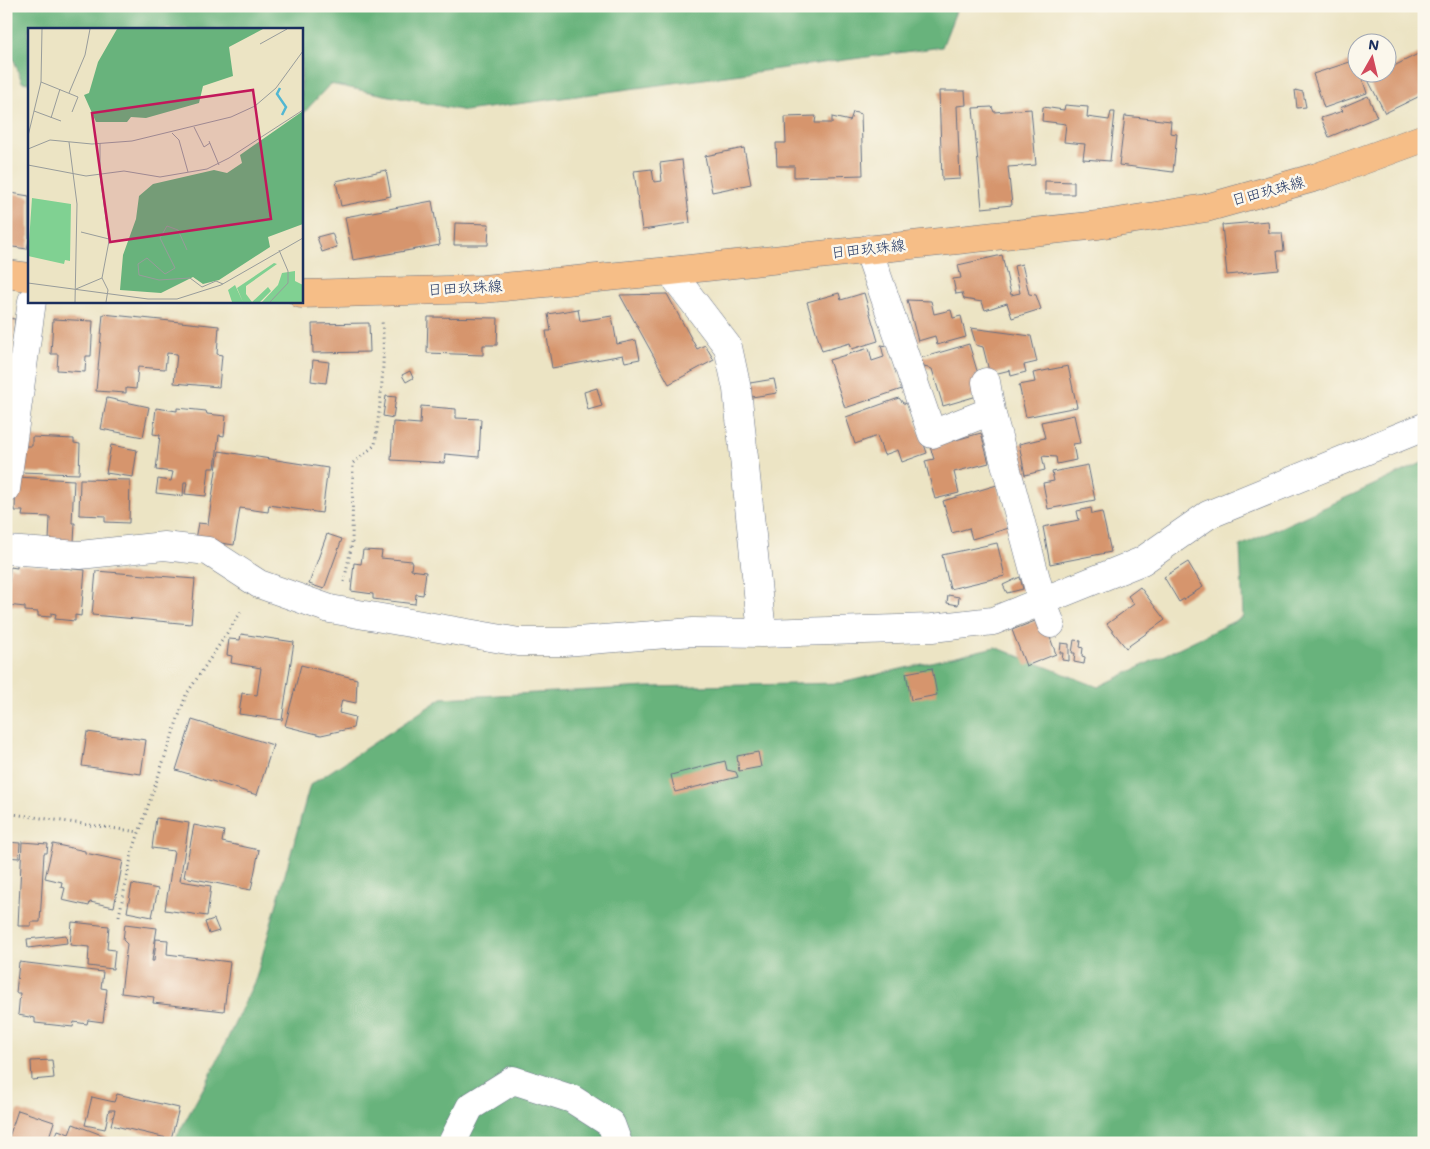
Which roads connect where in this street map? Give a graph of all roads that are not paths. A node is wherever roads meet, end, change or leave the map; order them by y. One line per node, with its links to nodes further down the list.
1 (1424, 138): 2 (main road, 日田玖珠線)
2 (868, 249): 3 (main road, 日田玖珠線); 9 (street)
3 (670, 272): 6 (main road, 日田玖珠線); 14 (street)
4 (6, 274): 5 (main road)
5 (28, 277)
6 (302, 294)
7 (32, 302): 11 (street)
8 (986, 382): 9 (street)
9 (991, 411): 13 (street)
10 (1424, 427): 13 (street)
11 (6, 489)
12 (6, 550): 14 (street)
13 (1047, 613): 14 (street)
14 (762, 633)
15 (452, 1143): 16 (street)
16 (618, 1143)

